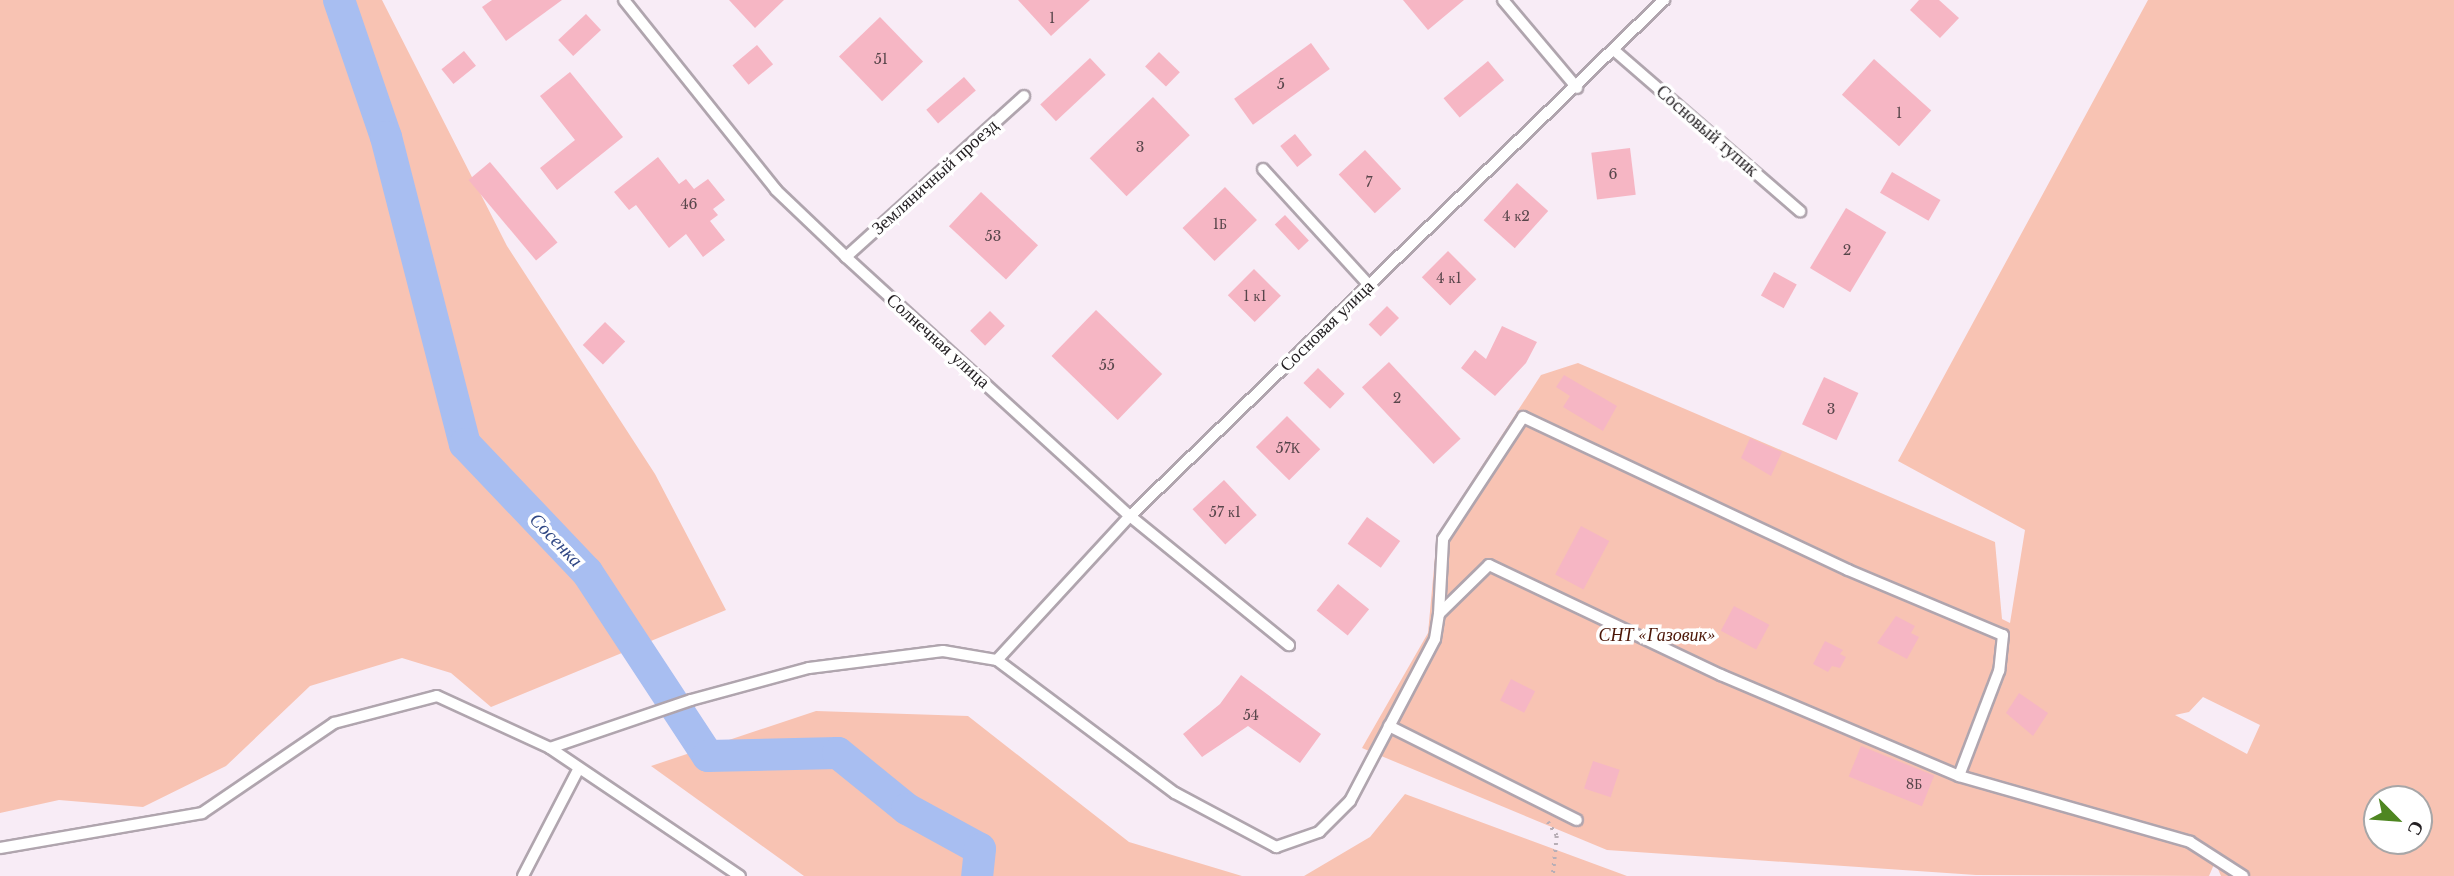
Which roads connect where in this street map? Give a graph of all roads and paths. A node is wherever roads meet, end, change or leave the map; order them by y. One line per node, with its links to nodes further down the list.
1 (624, 0): 9 (lane, Солнечная улица)
2 (1503, 0): 5 (lane)
3 (1664, 0): 4 (lane, Сосновая улица)
4 (1615, 51): 5 (lane, Сосновая улица); 8 (lane, Сосновый тупик)
5 (1577, 88): 10 (lane, Сосновая улица)
6 (1024, 96): 9 (lane, Земляничный проезд)
7 (1264, 169): 10 (lane)
8 (1800, 211)
9 (846, 257): 11 (lane, Солнечная улица)
10 (1369, 285): 11 (lane, Сосновая улица)
11 (1130, 516): 13 (lane, Солнечная улица); 14 (lane, Сосновая улица)
12 (1439, 614): 15 (lane); 18 (lane); 18 (lane)
13 (1289, 645)
14 (997, 660): 15 (lane); 16 (lane)
15 (1389, 726): 19 (lane)
16 (550, 748): 17 (lane); 21 (lane)
17 (578, 770): 22 (lane); 23 (lane)
18 (1959, 776): 25 (lane)
19 (1533, 798): 20 (lane); 24 (path)
20 (1577, 820)
21 (0, 848)
22 (523, 876)
23 (740, 876)
24 (1553, 876)
25 (2243, 876)

